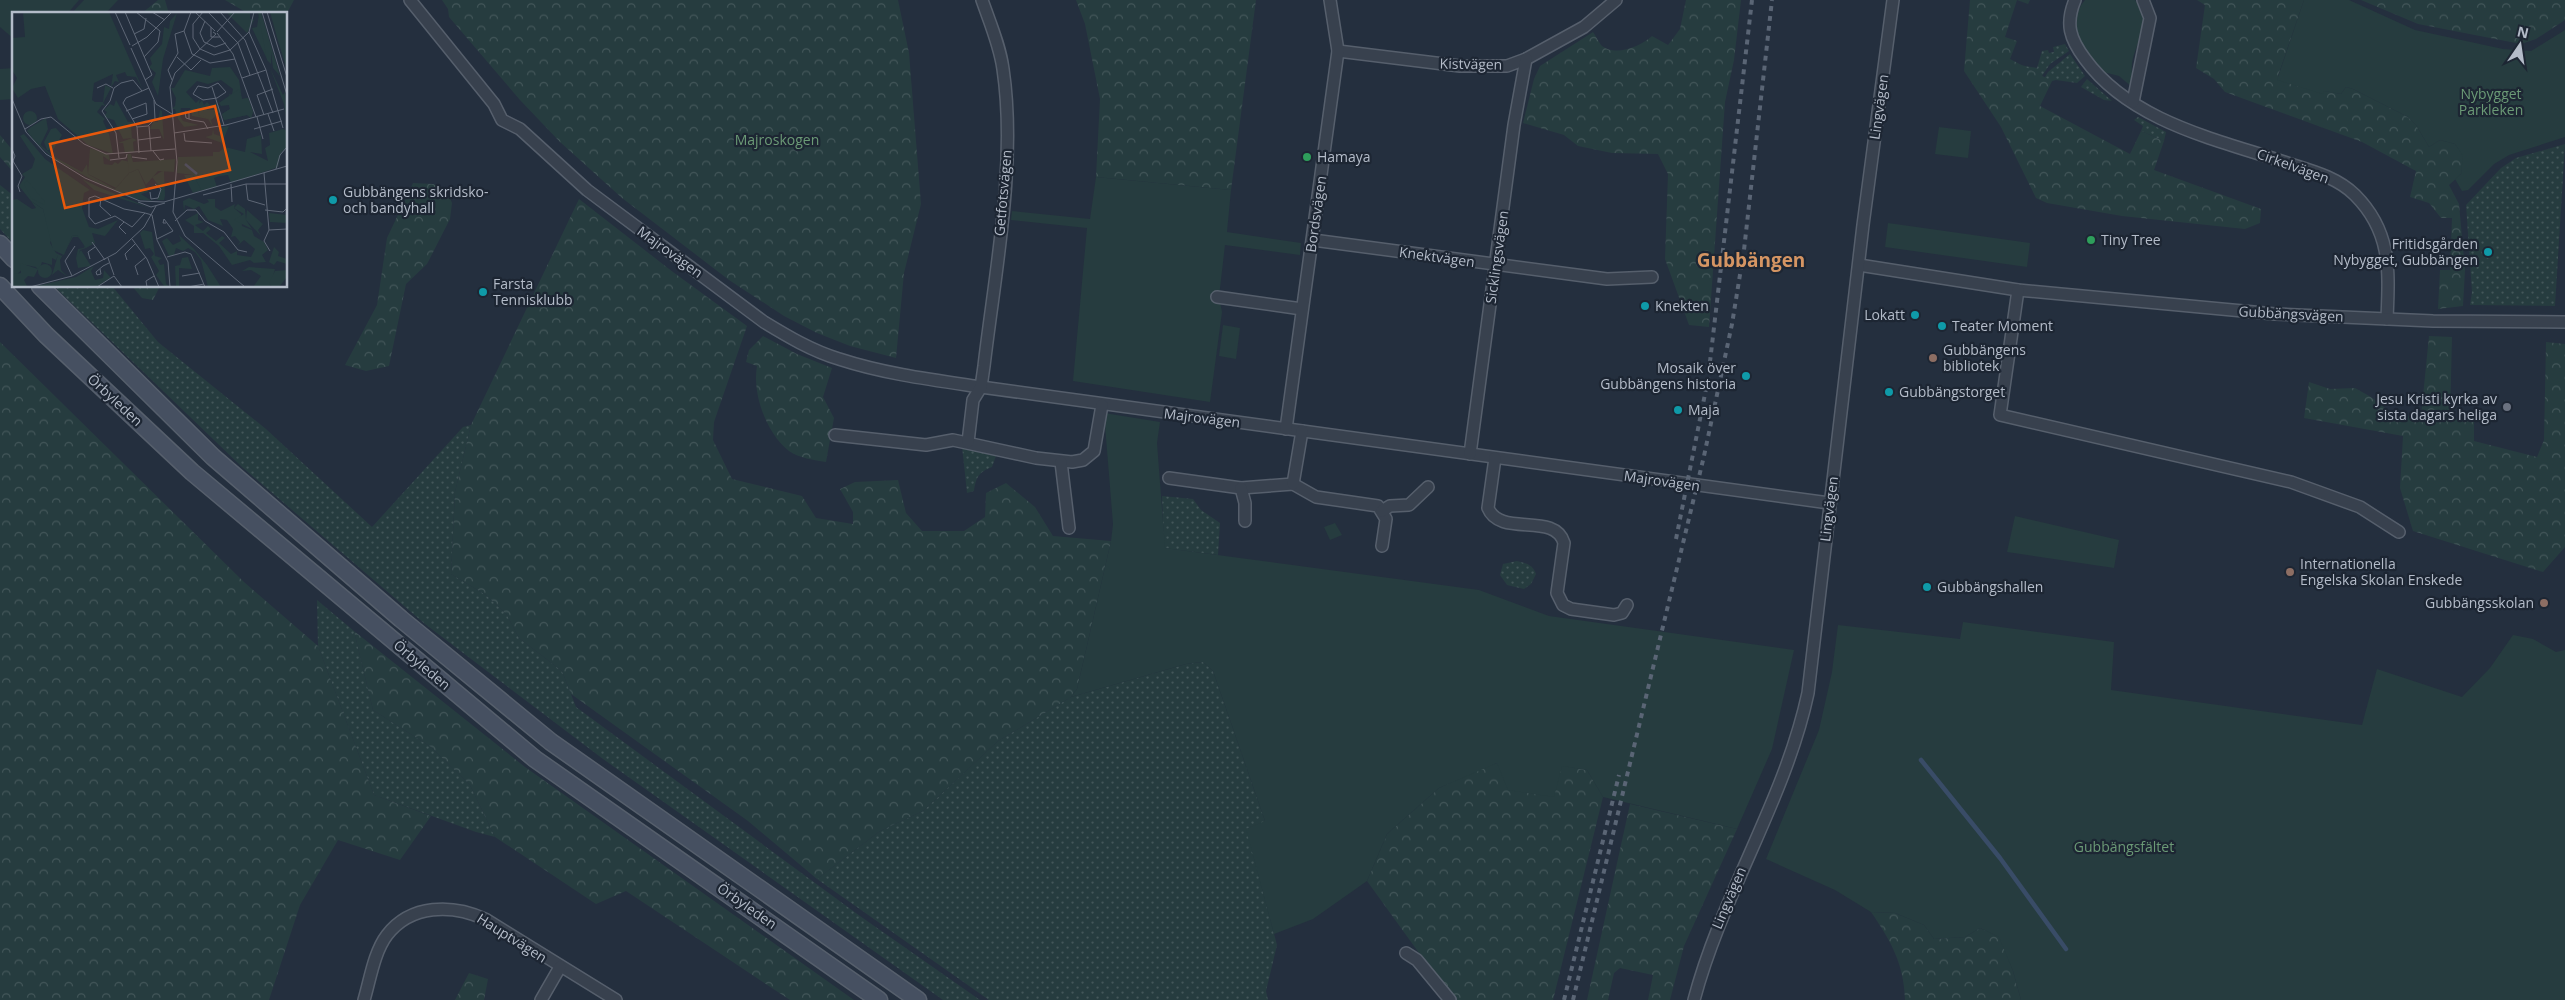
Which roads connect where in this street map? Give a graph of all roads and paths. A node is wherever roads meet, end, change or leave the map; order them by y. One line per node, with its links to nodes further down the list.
1 (410, 0): 24 (street, Majrovägen)
2 (982, 0): 24 (street, Getfotsvägen)
3 (1330, 0): 8 (street, Bordsvägen)
4 (1616, 0): 9 (street, Kistvägen)
5 (1892, 0): 15 (street, Lingvägen)
6 (2075, 0): 10 (street, Cirkelvägen)
7 (2144, 0): 10 (street)
8 (1338, 52): 9 (street, Kistvägen); 11 (street, Bordsvägen)
9 (1526, 59): 14 (street, Sicklingsvägen)
10 (2133, 102): 22 (street, Cirkelvägen)
11 (1312, 240): 14 (street, Knektvägen); 21 (street, Bordsvägen)
12 (0, 244): 13 (main road)
13 (12, 256)
14 (1496, 265): 16 (street, Knektvägen); 30 (street, Sicklingsvägen)
15 (1859, 265): 19 (street, Gubbängsvägen); 37 (street, Lingvägen)
16 (1652, 277)
17 (0, 286): 49 (main road, Örbyleden)
18 (42, 288): 50 (main road, Örbyleden)
19 (2018, 290): 22 (street, Gubbängsvägen); 41 (street)
20 (1217, 297): 21 (street)
21 (1302, 309): 26 (street, Bordsvägen)
22 (2386, 319): 23 (street, Gubbängsvägen)
23 (2565, 322)
24 (980, 387): 25 (street, Majrovägen); 29 (street)
25 (1102, 405): 26 (street, Majrovägen); 32 (street)
26 (1286, 429): 27 (street, Majrovägen)
27 (1302, 431): 30 (street, Majrovägen); 34 (street)
28 (835, 435): 29 (street)
29 (968, 442): 32 (street)
30 (1470, 454): 31 (street, Majrovägen)
31 (1495, 458): 37 (street, Majrovägen); 43 (street)
32 (1061, 462): 40 (street)
33 (1170, 478): 36 (street)
34 (1293, 484): 36 (street); 38 (street)
35 (1428, 487): 38 (street)
36 (1241, 488): 39 (street)
37 (1829, 503): 52 (street, Lingvägen)
38 (1382, 510): 42 (street)
39 (1245, 521)
40 (1069, 528)
41 (2399, 532)
42 (1382, 546)
43 (1626, 605)
44 (1406, 953): 51 (street)
45 (560, 967): 46 (street, Hauptvägen); 47 (street); 48 (street, Hauptvägen)
46 (364, 1000)
47 (541, 1000)
48 (616, 1000)
49 (879, 1000)
50 (918, 1000)
51 (1450, 1000)
52 (1694, 1000)

